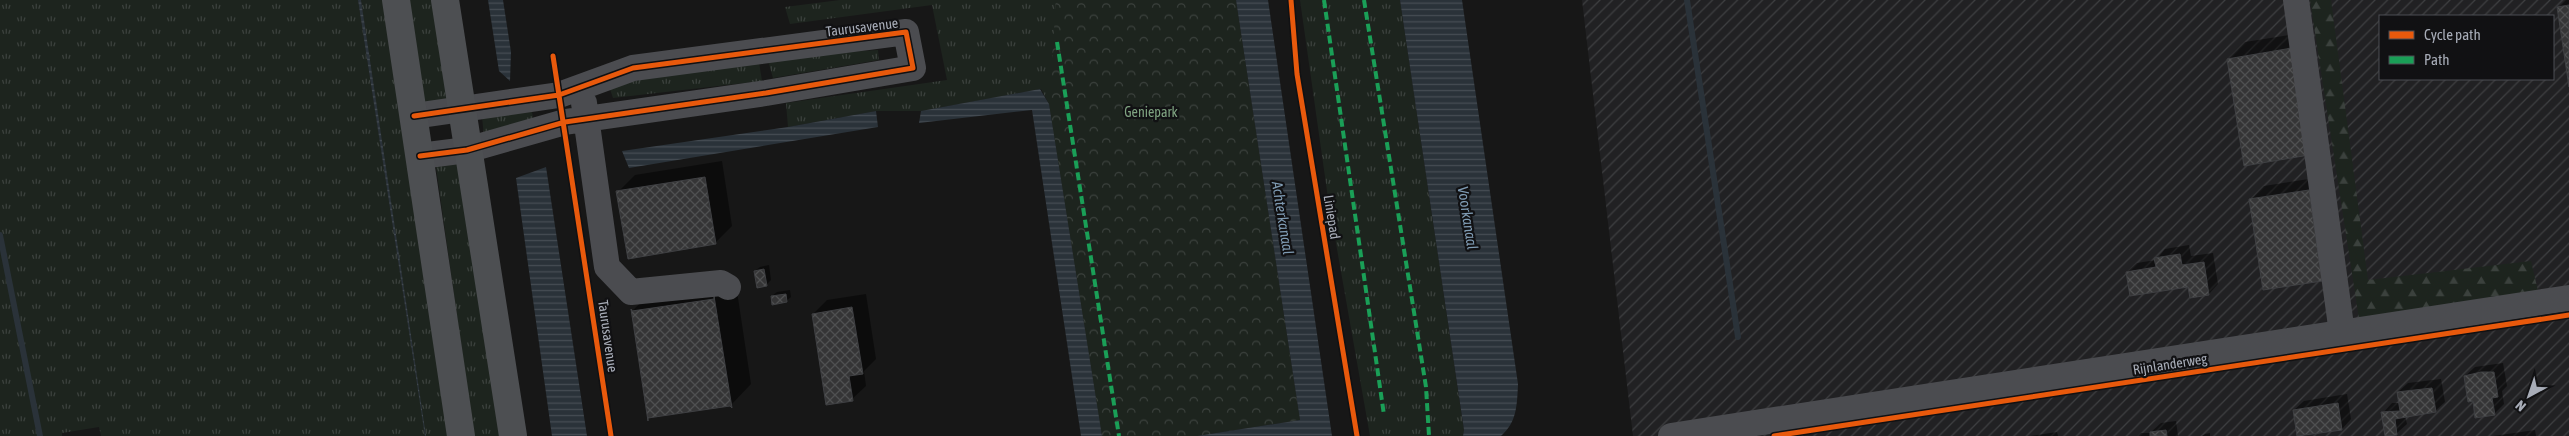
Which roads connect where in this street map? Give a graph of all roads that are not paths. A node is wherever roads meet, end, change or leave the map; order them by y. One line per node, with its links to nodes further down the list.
1 (396, 0): 6 (main road)
2 (445, 0): 5 (main road)
3 (2296, 0): 12 (street)
4 (582, 87): 5 (street, Taurusavenue); 7 (street); 7 (street, Taurusavenue)
5 (461, 110): 6 (street, Taurusavenue); 8 (main road)
6 (414, 116): 9 (main road)
7 (586, 119): 8 (street, Taurusavenue); 10 (street)
8 (467, 150): 9 (street, Taurusavenue); 14 (main road)
9 (420, 156): 13 (main road)
10 (728, 287)
11 (2569, 298): 12 (street, Rijnlanderweg)
12 (2342, 333): 15 (street, Rijnlanderweg)
13 (461, 436)
14 (513, 436)
15 (1671, 436)

